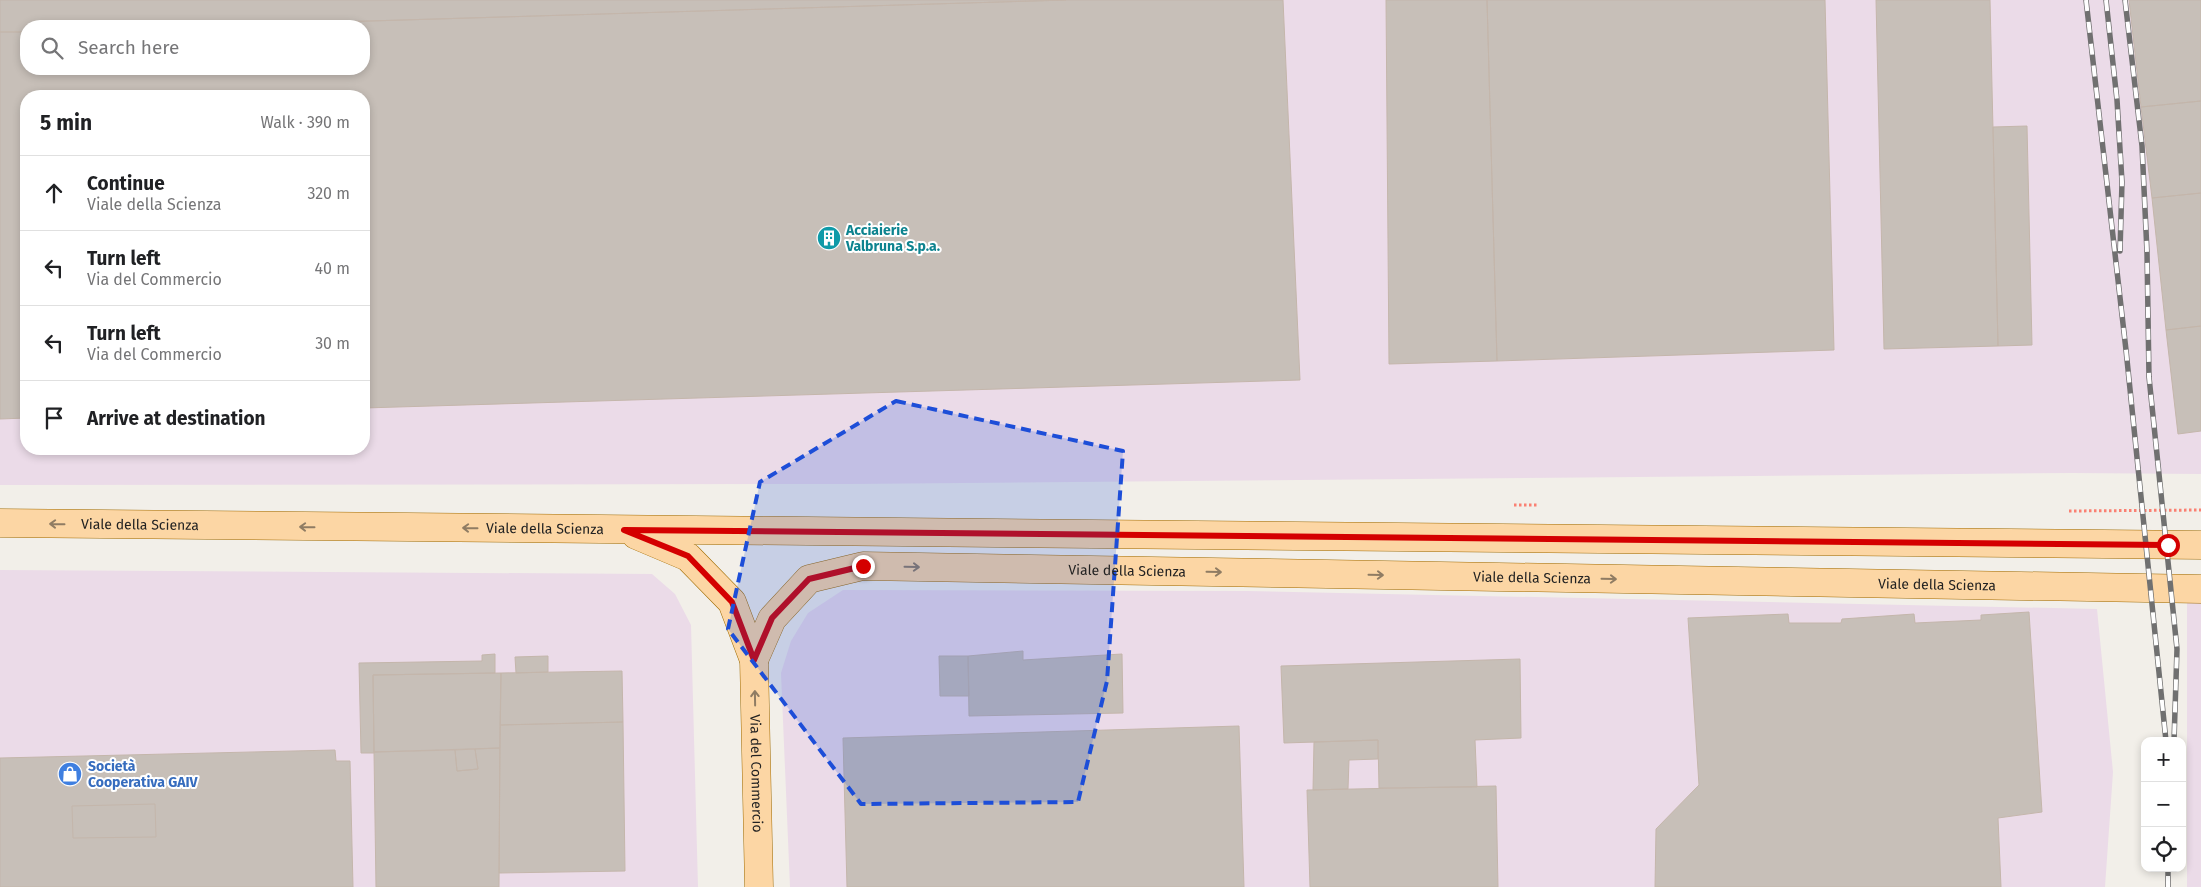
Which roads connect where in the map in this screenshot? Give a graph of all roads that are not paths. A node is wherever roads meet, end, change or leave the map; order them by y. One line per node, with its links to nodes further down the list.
1 (0, 524): 2 (main road, Viale della Scienza, one-way to 1)
2 (624, 530): 3 (main road, Viale della Scienza); 6 (main road, Via del Commercio)
3 (2201, 545)
4 (863, 566): 5 (main road, Viale della Scienza, one-way to 5); 6 (main road, Via del Commercio)
5 (2201, 589)
6 (754, 660): 7 (main road, Via del Commercio, one-way to 6)
7 (759, 887)

